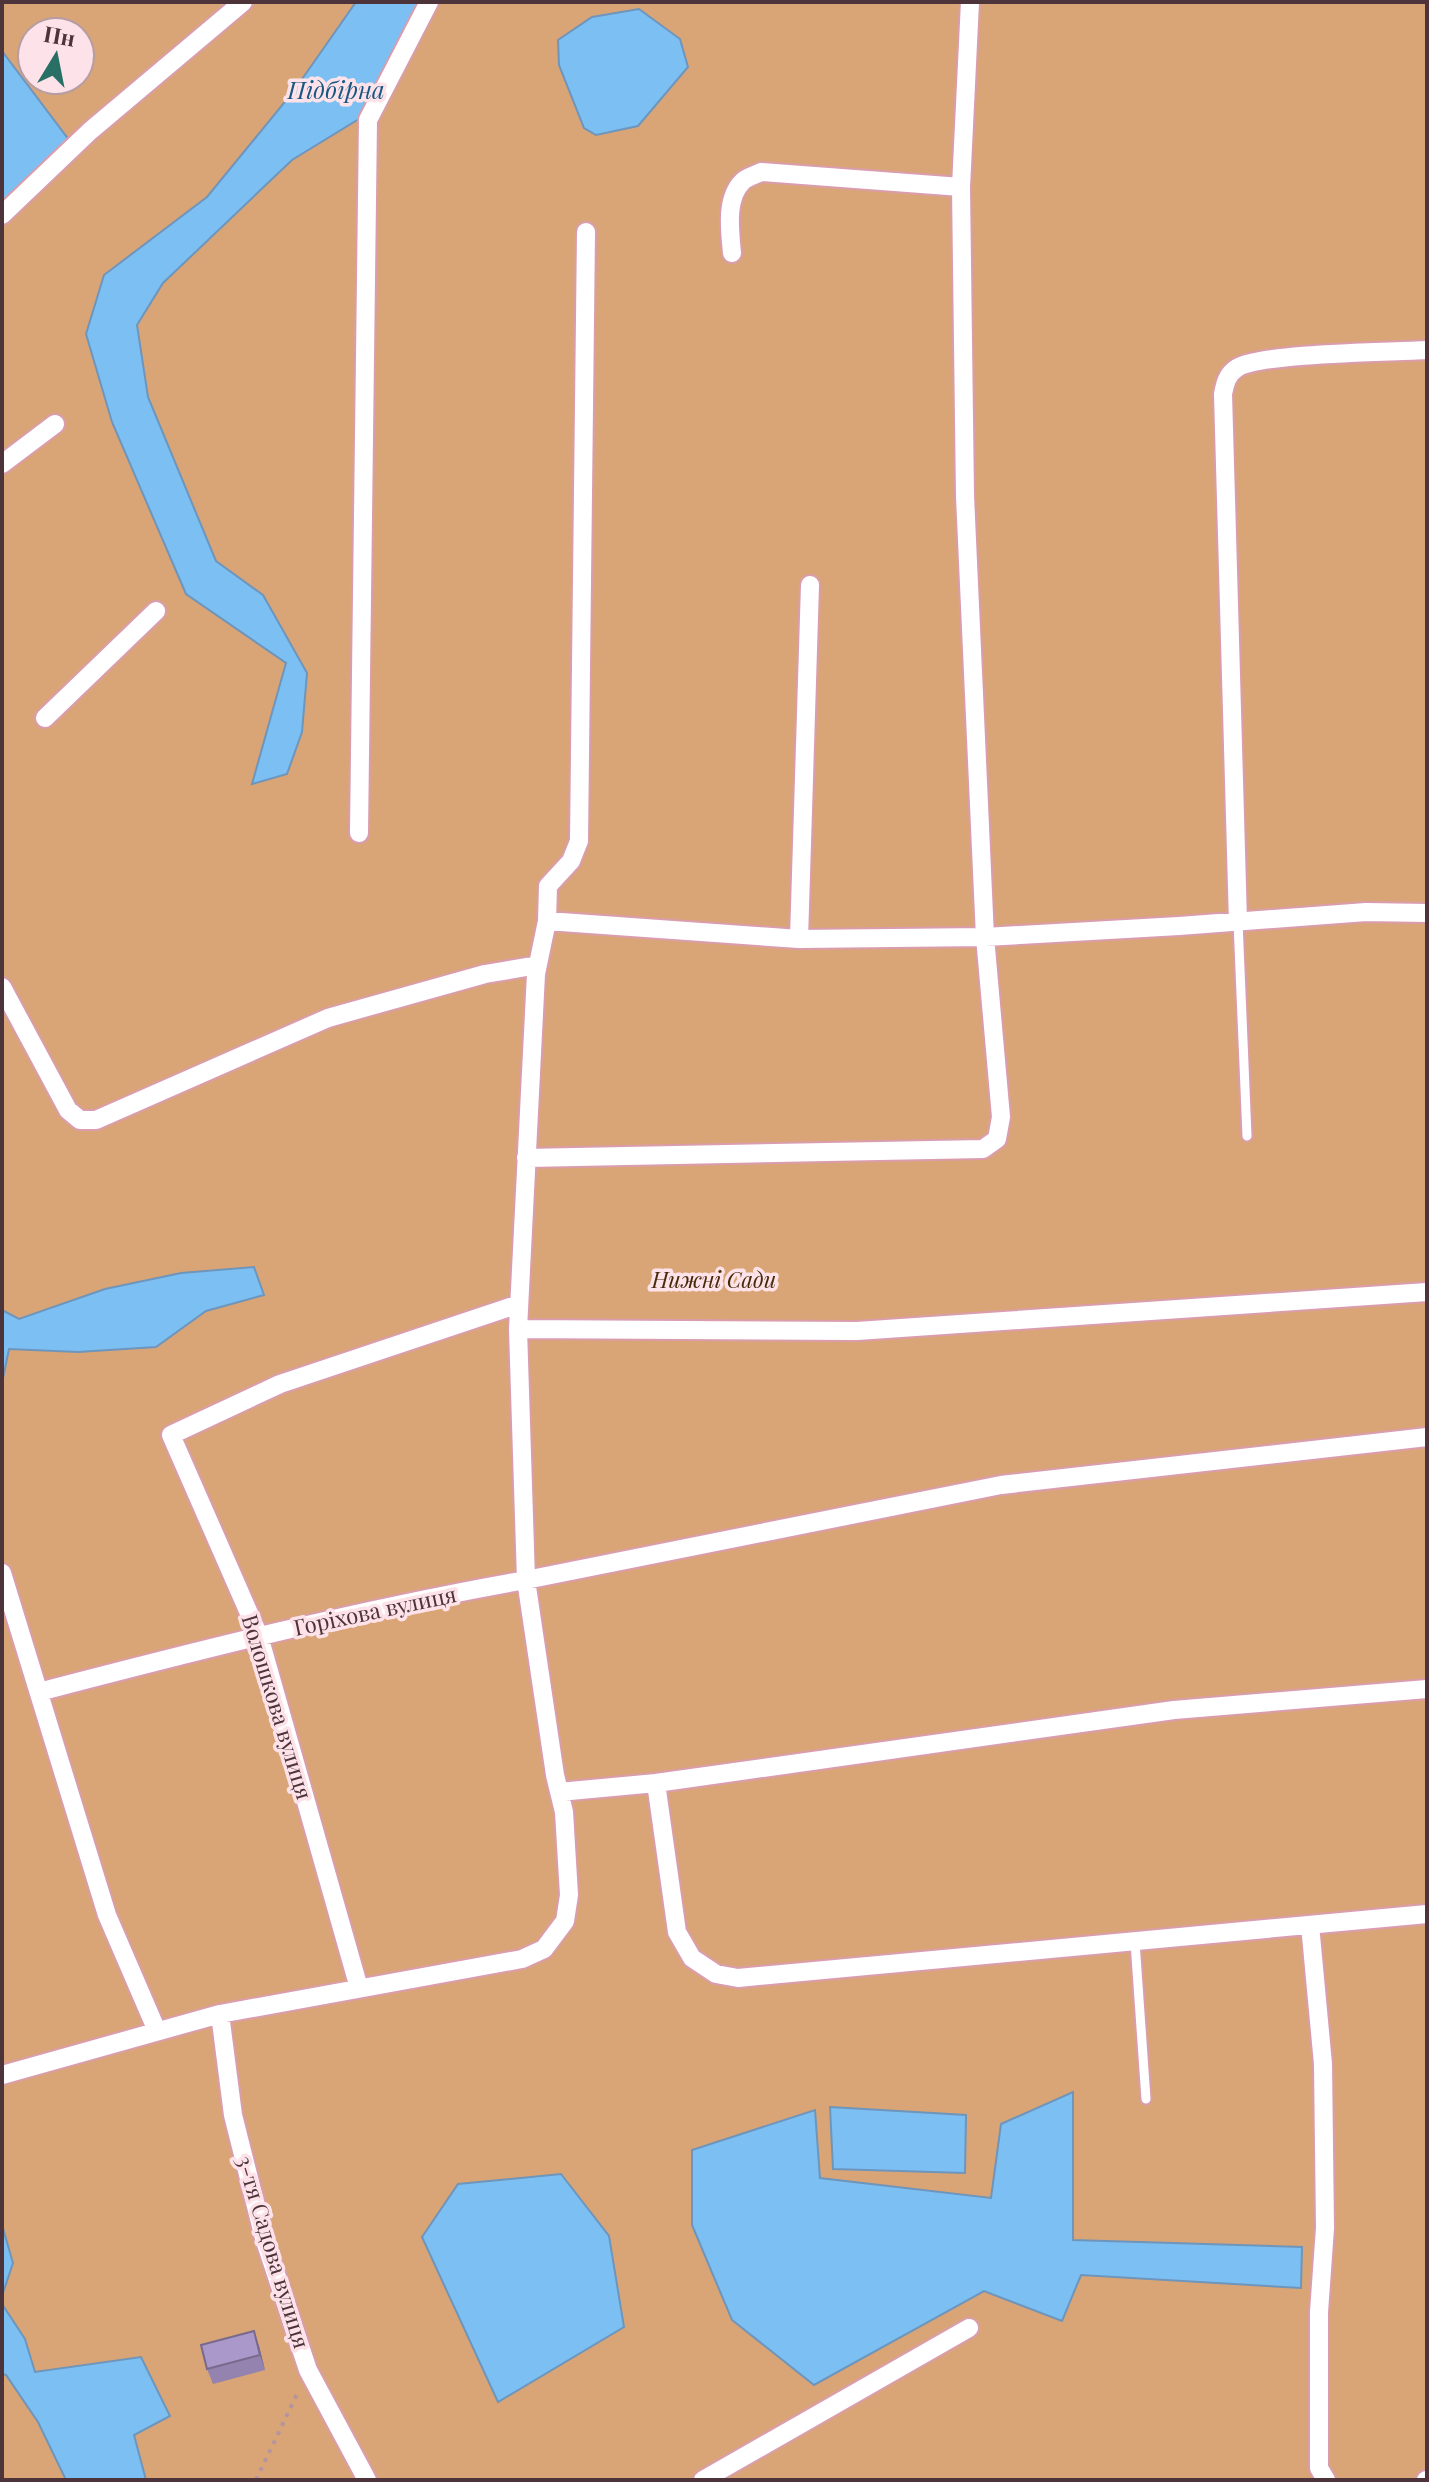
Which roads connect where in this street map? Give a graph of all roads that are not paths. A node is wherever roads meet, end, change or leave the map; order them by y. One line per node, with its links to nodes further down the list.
1 (243, 2): 5 (street)
2 (429, 2): 14 (street)
3 (970, 2): 4 (street)
4 (961, 187): 7 (street); 18 (street)
5 (2, 215)
6 (586, 232): 16 (street)
7 (732, 253)
8 (1427, 350): 17 (street)
9 (55, 424): 10 (street)
10 (2, 464)
11 (810, 585): 19 (street)
12 (156, 611): 13 (street)
13 (45, 718)
14 (359, 833)
15 (1427, 913): 17 (street)
16 (547, 921): 19 (street); 20 (street)
17 (1238, 922): 18 (street); 22 (lane)
18 (985, 937): 19 (street); 23 (street)
19 (799, 939)
20 (538, 965): 21 (street); 23 (street)
21 (2, 987)
22 (1247, 1136)
23 (526, 1158): 25 (street)
24 (1427, 1292): 26 (street)
25 (519, 1304): 26 (street); 30 (street, Волошкова вулиця)
26 (518, 1329): 29 (street)
27 (1427, 1437): 29 (street, Горіхова вулиця)
28 (2, 1573): 32 (street)
29 (526, 1580): 30 (street, Горіхова вулиця); 34 (street)
30 (259, 1636): 32 (street, Горіхова вулиця); 38 (street, Волошкова вулиця)
31 (1427, 1689): 33 (street)
32 (39, 1692): 40 (street)
33 (656, 1783): 34 (street); 37 (street)
34 (559, 1792): 38 (street)
35 (1427, 1914): 36 (street)
36 (1310, 1925): 37 (street); 46 (street)
37 (1135, 1942): 42 (lane)
38 (359, 1988): 39 (street)
39 (220, 2014): 40 (street); 44 (street, 3-тя Садова вулиця)
40 (157, 2031): 41 (street)
41 (2, 2075)
42 (1146, 2099)
43 (969, 2328): 45 (street)
44 (367, 2480)
45 (703, 2480)
46 (1326, 2480)

